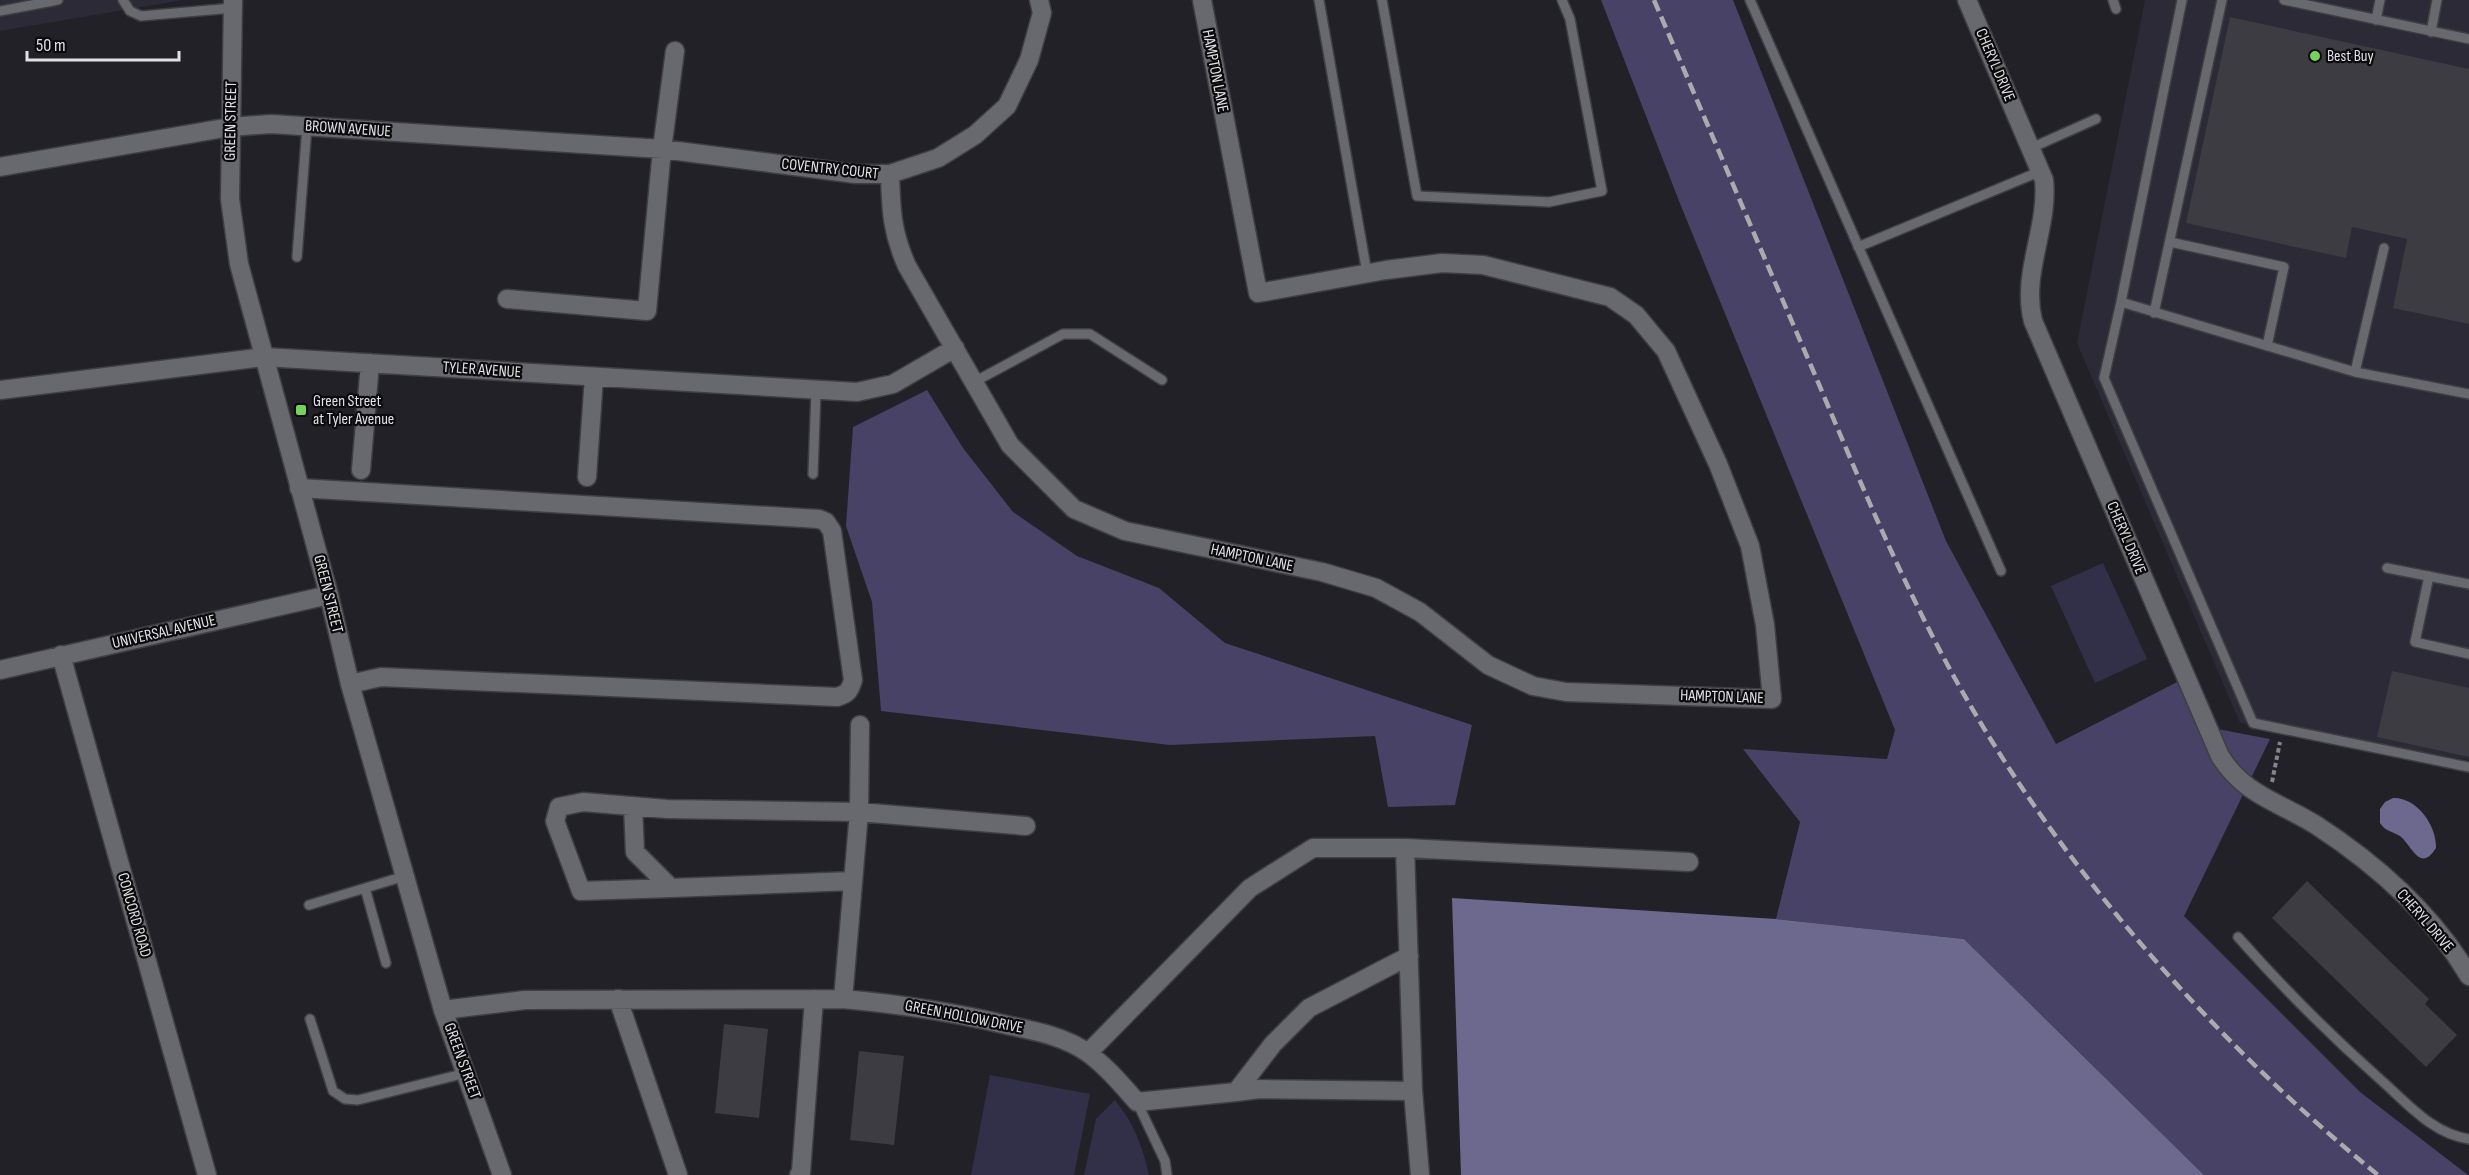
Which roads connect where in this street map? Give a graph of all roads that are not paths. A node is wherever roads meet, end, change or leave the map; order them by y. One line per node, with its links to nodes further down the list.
1 (58, 0): 17 (lane)
2 (123, 0): 15 (lane)
3 (1039, 0): 30 (street, COVENTRY COURT)
4 (1202, 0): 35 (street, HAMPTON LANE)
5 (1319, 0): 35 (lane)
6 (1382, 0): 7 (lane)
7 (1562, 0)
8 (1750, 0): 32 (lane)
9 (1967, 0): 25 (street, CHERYL DRIVE)
10 (2182, 0): 37 (lane)
11 (2222, 0): 31 (lane)
12 (2284, 0): 16 (lane)
13 (2380, 0): 18 (lane)
14 (2438, 0): 19 (lane)
15 (233, 4): 24 (street, GREEN STREET)
16 (2321, 4): 18 (lane)
17 (0, 11)
18 (2376, 20): 19 (lane)
19 (2431, 32): 20 (lane)
20 (2469, 39)
21 (675, 51): 26 (street)
22 (2096, 119): 25 (lane)
23 (307, 126): 24 (street, BROWN AVENUE); 26 (street, BROWN AVENUE); 34 (lane)
24 (230, 127): 28 (street, BROWN AVENUE); 41 (street, GREEN STREET)
25 (2031, 148): 29 (street, CHERYL DRIVE)
26 (662, 149): 27 (street, BROWN AVENUE); 36 (street)
27 (699, 153): 30 (street, COVENTRY COURT)
28 (0, 167)
29 (2041, 171): 32 (lane); 78 (street, CHERYL DRIVE)
30 (890, 174): 40 (street, HAMPTON LANE)
31 (2170, 242): 38 (lane); 39 (lane)
32 (1858, 248): 55 (lane)
33 (2384, 248): 43 (lane)
34 (297, 257)
35 (1367, 273): 46 (street, HAMPTON LANE)
36 (507, 299)
37 (2121, 302): 38 (lane); 64 (lane)
38 (2154, 313): 39 (lane)
39 (2267, 346): 43 (lane)
40 (955, 348): 46 (street, HAMPTON LANE); 48 (street, TYLER AVENUE)
41 (264, 357): 42 (street, TYLER AVENUE); 47 (street, TYLER AVENUE); 53 (street, GREEN STREET)
42 (370, 363): 44 (street, TYLER AVENUE); 50 (street)
43 (2355, 372): 49 (lane)
44 (594, 377): 48 (street, TYLER AVENUE); 52 (street)
45 (1162, 380): 46 (lane)
46 (974, 382)
47 (0, 390)
48 (816, 391): 51 (lane)
49 (2469, 394)
50 (361, 470)
51 (813, 474)
52 (587, 477)
53 (299, 488): 58 (street, GREEN STREET); 62 (street)
54 (2387, 568): 56 (lane)
55 (2001, 571)
56 (2429, 576): 57 (lane); 59 (lane)
57 (2469, 584)
58 (329, 596): 60 (street, UNIVERSAL AVENUE); 62 (street, GREEN STREET)
59 (2469, 654)
60 (61, 655): 61 (street, UNIVERSAL AVENUE); 90 (street, CONCORD ROAD)
61 (0, 670)
62 (350, 684): 70 (street, GREEN STREET)
63 (860, 725): 66 (street)
64 (2469, 767)
65 (633, 806): 66 (street); 73 (street); 73 (street)
66 (859, 812): 67 (street); 71 (street)
67 (1026, 826)
68 (1405, 848): 69 (street); 76 (street); 84 (street)
69 (1689, 862)
70 (405, 876): 72 (lane); 82 (street, GREEN STREET)
71 (852, 881): 73 (street); 81 (street)
72 (365, 888): 74 (lane); 77 (lane)
73 (671, 888)
74 (309, 905)
75 (2238, 937): 89 (lane)
76 (1409, 956): 86 (street); 87 (street)
77 (386, 963)
78 (2469, 976)
79 (618, 999): 80 (street, GREEN HOLLOW DRIVE); 82 (street, GREEN HOLLOW DRIVE); 92 (street)
80 (814, 999): 81 (street, GREEN HOLLOW DRIVE); 93 (street)
81 (843, 999): 84 (street, GREEN HOLLOW DRIVE)
82 (443, 1010): 85 (street, GREEN STREET)
83 (310, 1019): 85 (lane)
84 (1088, 1053): 88 (street, GREEN HOLLOW DRIVE)
85 (466, 1073): 91 (street, GREEN STREET)
86 (1413, 1091): 87 (street); 95 (street)
87 (1236, 1092): 88 (street)
88 (1137, 1102): 94 (lane)
89 (2469, 1139)
90 (207, 1175)
91 (502, 1175)
92 (678, 1175)
93 (799, 1175)
94 (1167, 1175)
95 (1420, 1175)

